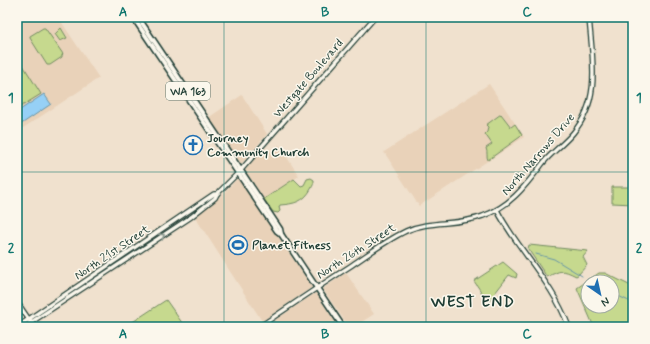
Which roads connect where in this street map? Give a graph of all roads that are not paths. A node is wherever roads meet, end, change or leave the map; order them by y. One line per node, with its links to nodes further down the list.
1 (133, 17): 5 (main road, WA 163)
2 (138, 17): 5 (main road, WA 163)
3 (375, 17): 5 (main road, Westgate Boulevard)
4 (589, 17): 7 (main road, North Narrows Drive)
5 (239, 172): 6 (main road, North 21st Street); 8 (main road, WA 163)
6 (218, 194): 10 (main road, North 21st Street, one-way to 6); 10 (main road, North 21st Street)
7 (497, 210): 8 (main road, North 26th Street); 16 (main road, North Narrows Drive)
8 (317, 288): 14 (main road, North 26th Street); 15 (main road, WA 163)
9 (17, 302): 10 (main road)
10 (30, 321): 11 (main road, North 21st Street); 12 (main road, North 21st Street); 13 (main road)
11 (17, 327)
12 (24, 327)
13 (34, 327)
14 (259, 327)
15 (343, 327)
16 (569, 327)

